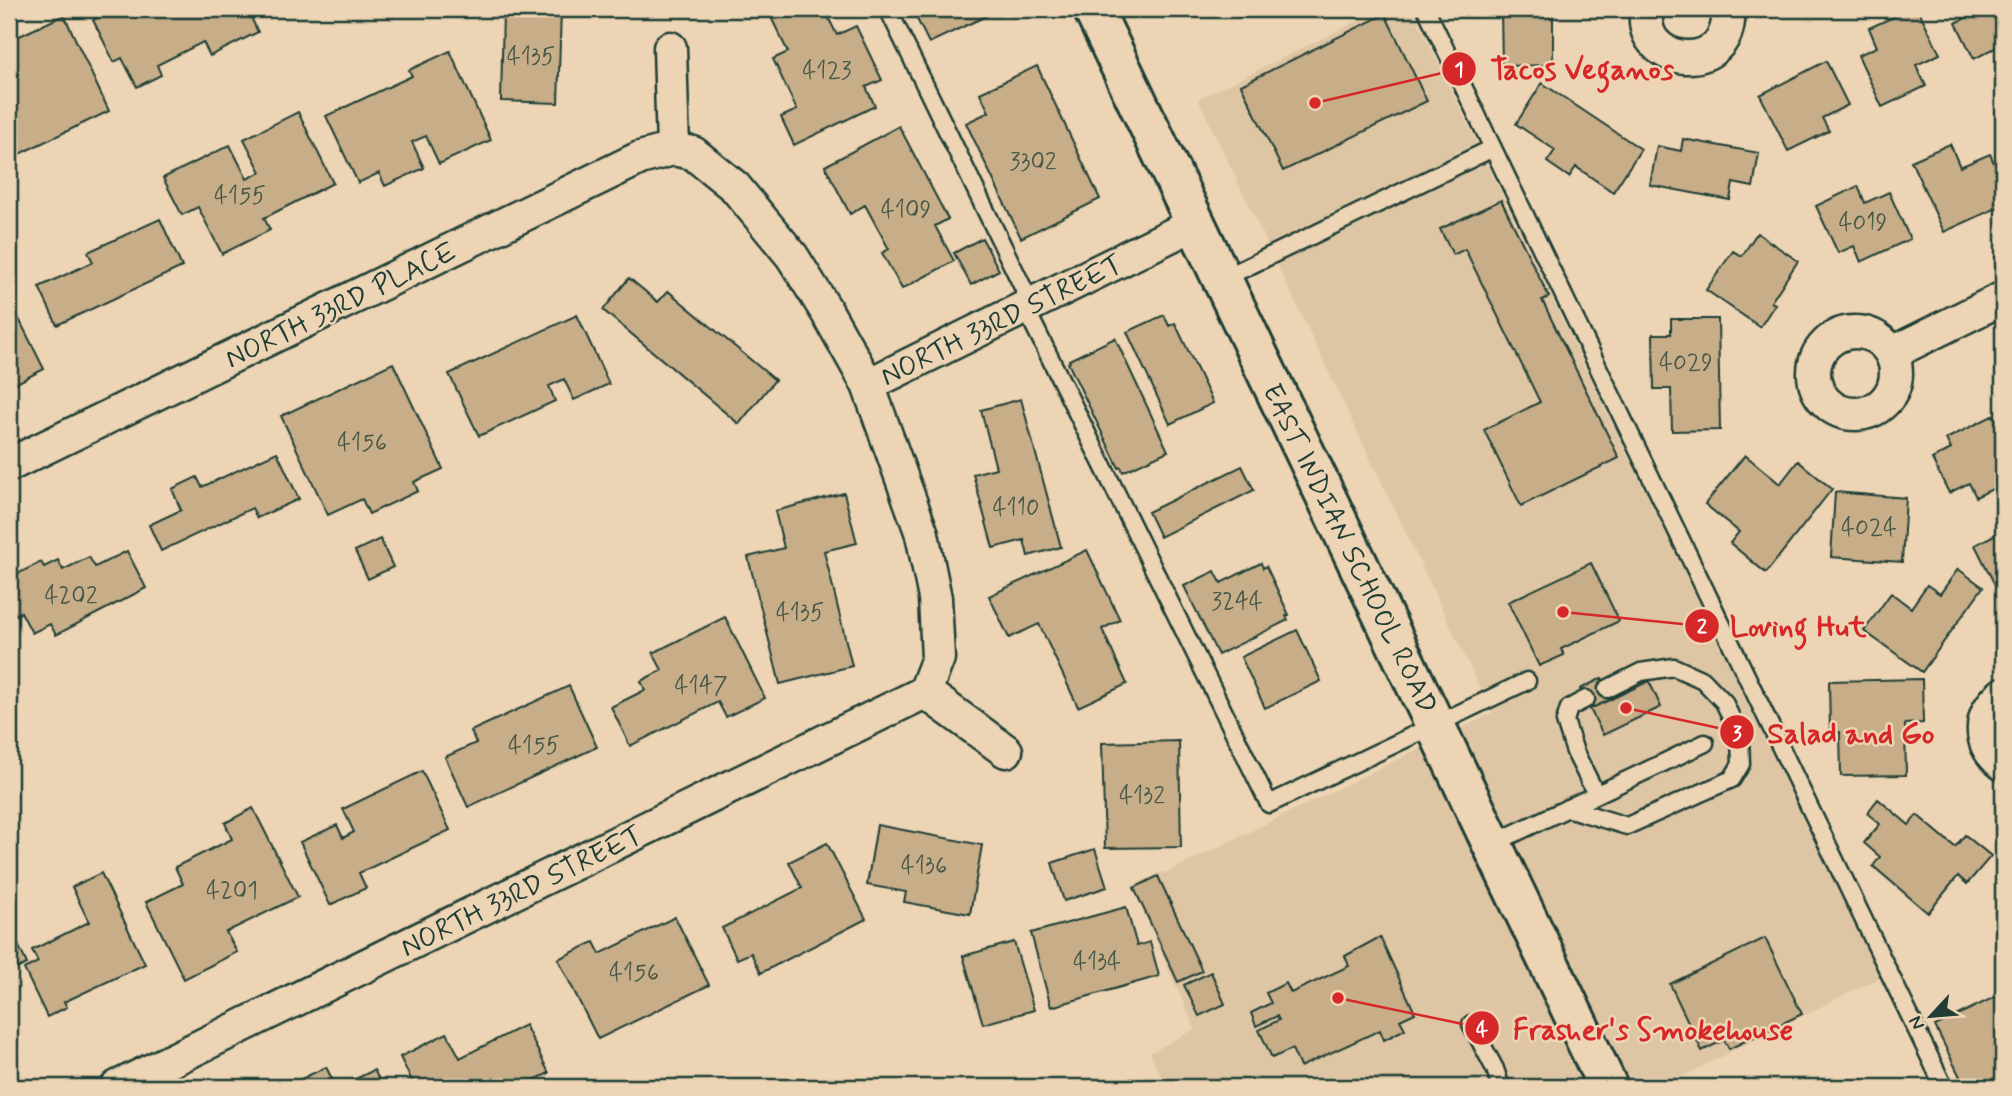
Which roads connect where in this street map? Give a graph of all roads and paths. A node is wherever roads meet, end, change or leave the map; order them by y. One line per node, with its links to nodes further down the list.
1 (888, 9): 12 (lane)
2 (1093, 9): 9 (main road, EAST INDIAN SCHOOL ROAD)
3 (1426, 9): 7 (lane)
4 (1647, 9): 5 (street)
5 (1728, 9)
6 (670, 48): 8 (street)
7 (1493, 148): 10 (lane); 32 (lane)
8 (673, 149): 14 (street); 15 (street, NORTH 33RD PLACE)
9 (1196, 223): 10 (main road, EAST INDIAN SCHOOL ROAD); 12 (street, NORTH 33RD STREET)
10 (1223, 279): 21 (main road, EAST INDIAN SCHOOL ROAD)
11 (2003, 299): 13 (street)
12 (1028, 306): 14 (street, NORTH 33RD STREET); 21 (lane)
13 (1892, 353)
14 (868, 385): 18 (street, NORTH 33RD STREET)
15 (9, 465)
16 (1527, 681): 21 (lane)
17 (1607, 689): 26 (lane)
18 (925, 691): 23 (street); 29 (street, NORTH 33RD STREET)
19 (2003, 694): 24 (street)
20 (1586, 699): 25 (lane)
21 (1435, 726): 27 (main road, EAST INDIAN SCHOOL ROAD)
22 (1704, 743): 25 (lane)
23 (1006, 751)
24 (2003, 764)
25 (1596, 794): 26 (lane)
26 (1567, 808): 27 (lane)
27 (1492, 844): 31 (main road, EAST INDIAN SCHOOL ROAD)
28 (1471, 1024): 30 (lane)
29 (117, 1087)
30 (1501, 1087)
31 (1608, 1087)
32 (1944, 1087)

